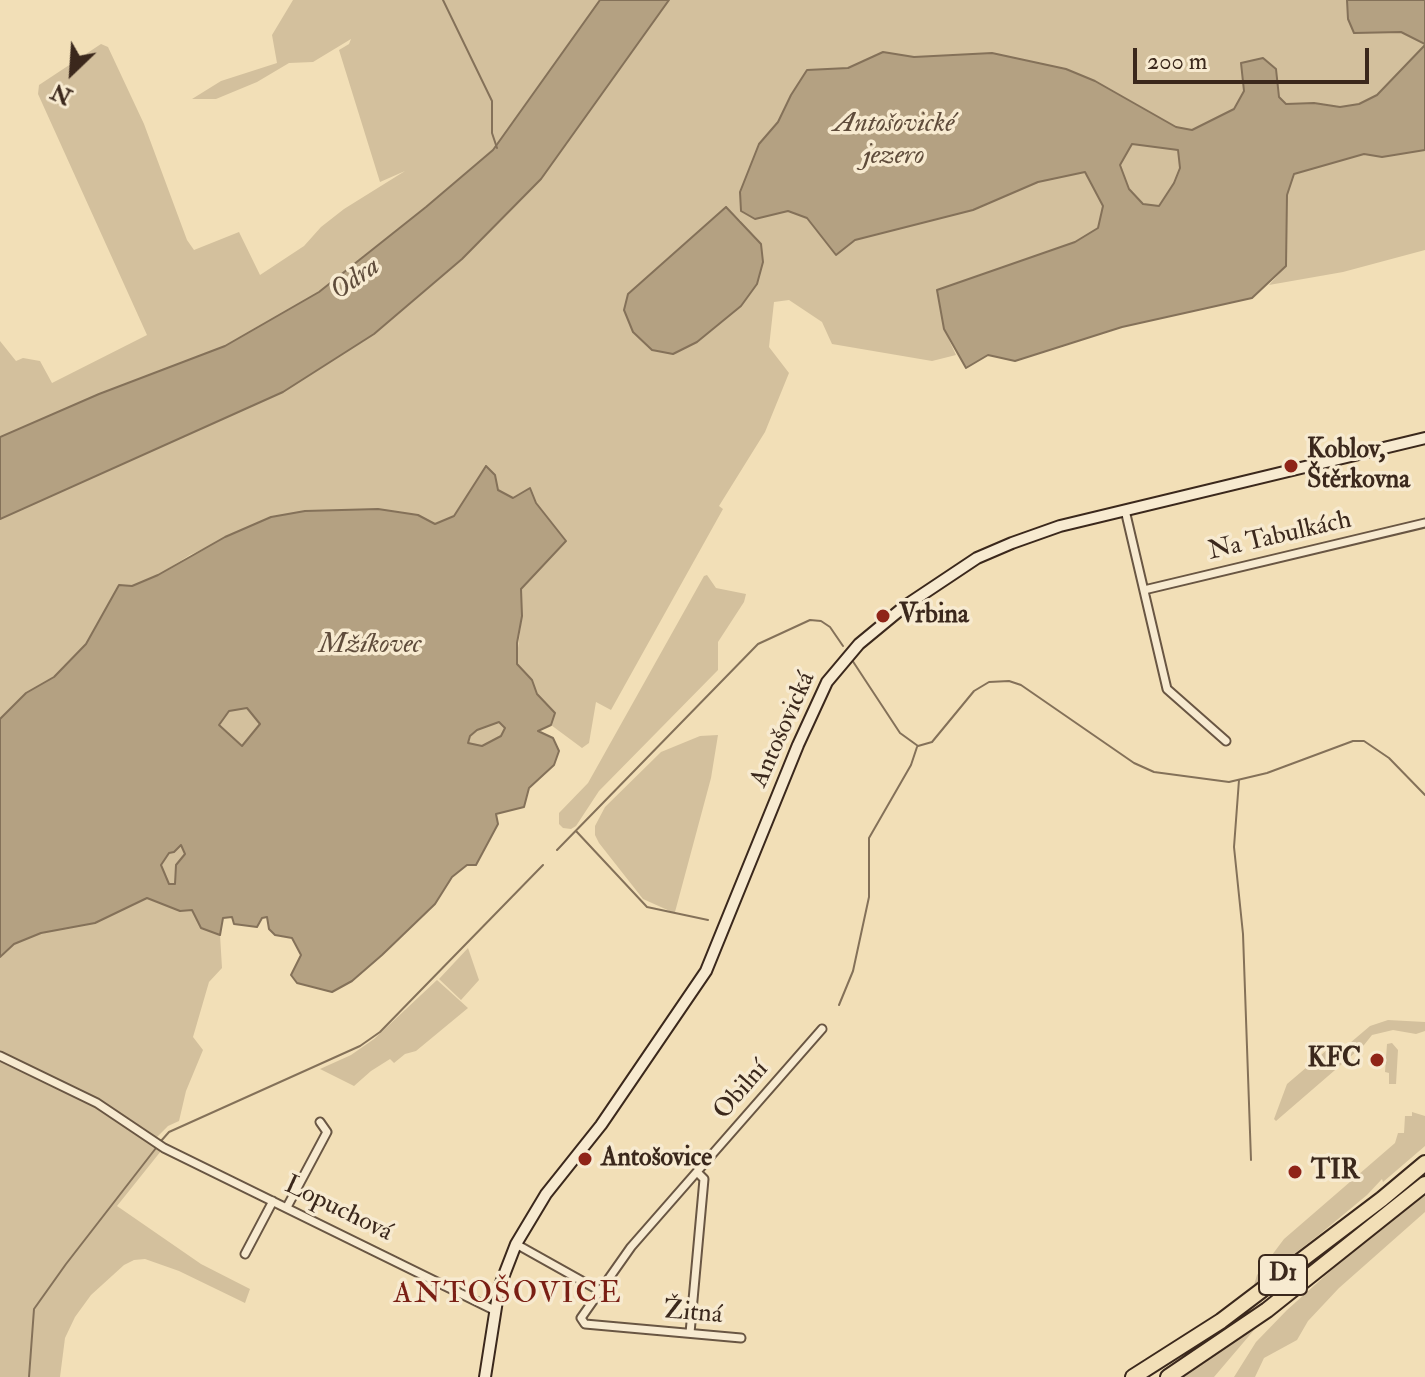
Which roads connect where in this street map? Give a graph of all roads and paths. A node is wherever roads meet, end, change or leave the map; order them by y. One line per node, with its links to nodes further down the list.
1 (1425, 438): 2 (street, Antošovická)
2 (1125, 510): 4 (street); 14 (street, Antošovická)
3 (1425, 523): 4 (street, Na Tabulkách)
4 (1144, 590): 5 (street)
5 (1226, 741)
6 (822, 1029): 10 (street, Obilní)
7 (0, 1056): 12 (street, Lopuchová)
8 (320, 1122): 13 (street)
9 (1425, 1163): 21 (highway, D1)
10 (698, 1173): 16 (street, Obilní); 18 (street)
11 (1425, 1184): 22 (highway, D1)
12 (273, 1201): 13 (street, Lopuchová); 15 (street)
13 (287, 1207): 17 (street, Lopuchová)
14 (516, 1244): 16 (street); 17 (street, Antošovická)
15 (245, 1254)
16 (600, 1291): 18 (street, Žitná)
17 (494, 1310): 20 (street, Antošovická)
18 (690, 1333): 19 (street, Žitná)
19 (741, 1338)
20 (485, 1377)
21 (1133, 1377)
22 (1168, 1377)

